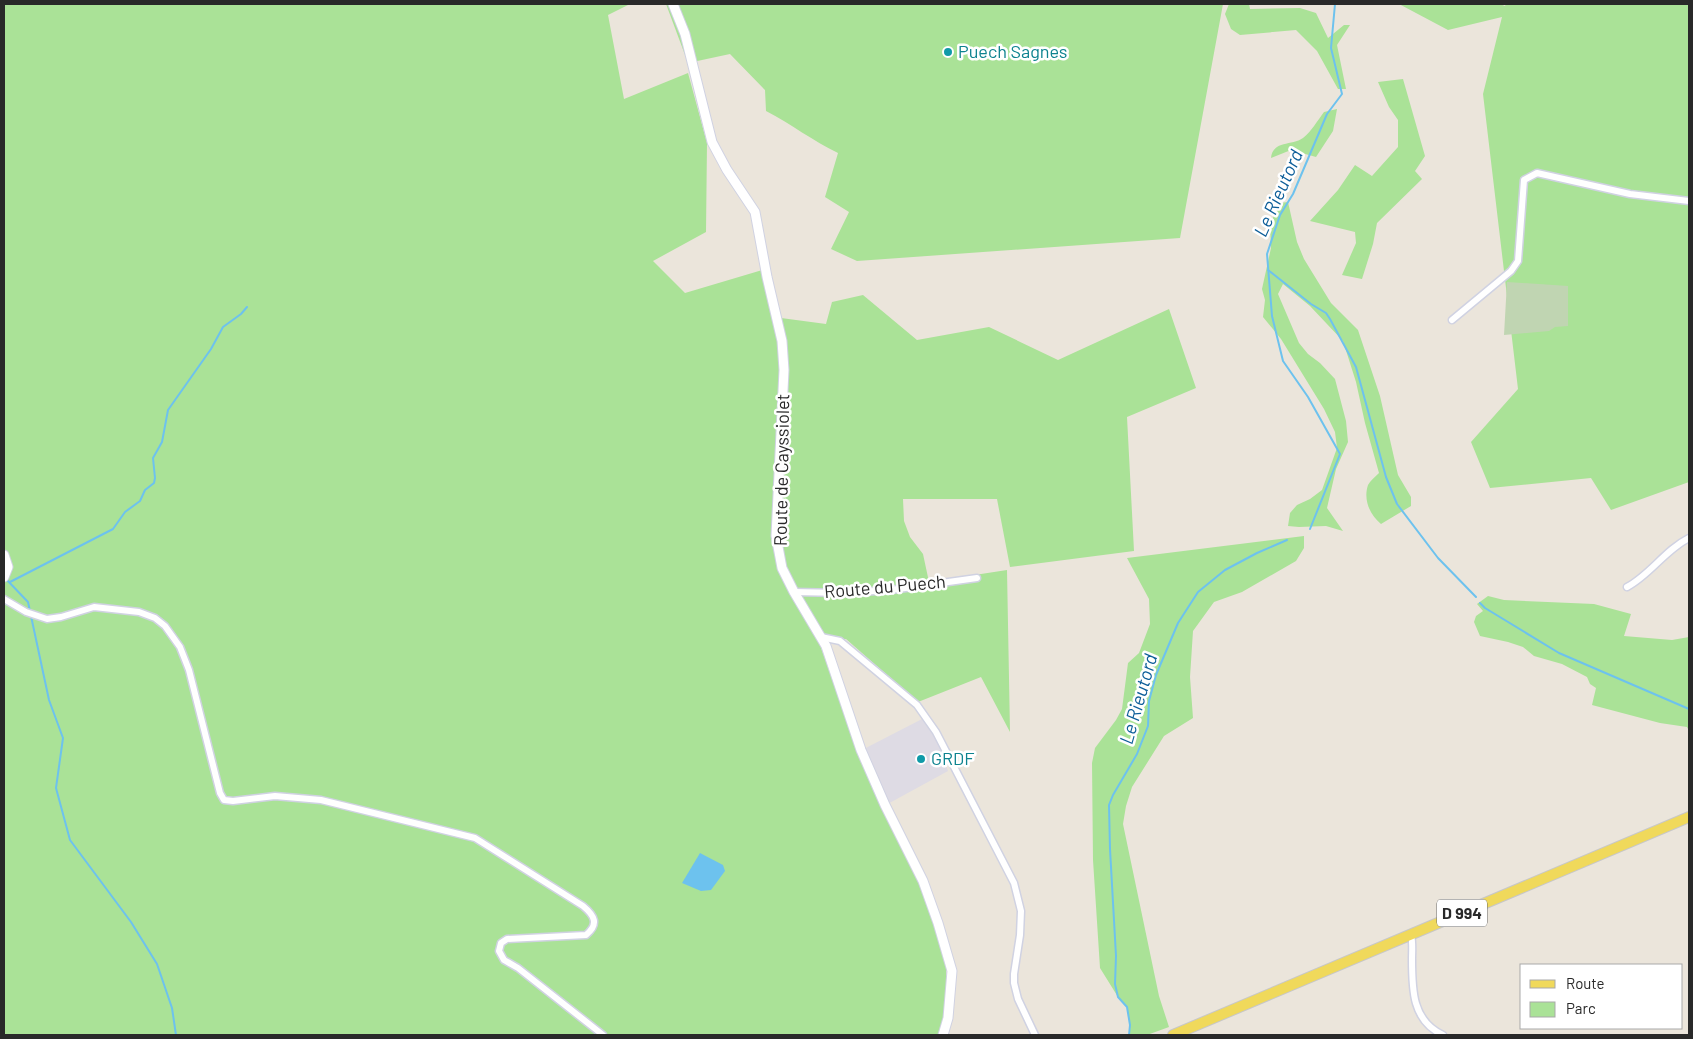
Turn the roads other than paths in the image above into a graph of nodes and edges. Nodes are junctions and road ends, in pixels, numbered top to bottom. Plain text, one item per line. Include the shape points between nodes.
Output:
1 (673, 4) edge
2 (1689, 201) edge
3 (1452, 320) dead end
4 (1689, 538) edge
5 (4, 555) edge
6 (5, 575) edge
7 (977, 578) dead end
8 (1627, 587) dead end
9 (794, 592) junction
10 (4, 599) edge
11 (821, 637) junction
12 (1689, 817) edge
13 (1411, 935) junction
14 (603, 1035) edge
15 (943, 1035) edge
16 (1035, 1035) edge
17 (1173, 1035) edge
18 (1443, 1035) edge

1 - 9 street, Route de Cayssiolet via 685,34 712,142 726,170 755,212 782,341 784,370 776,536 782,568
2 - 3 street via 1630,194 1537,173 1530,176 1524,180 1518,261 1511,271
4 - 8 street
5 - 6 street via 8,567
7 - 9 street, Route du Puech via 891,590
9 - 11 street, Route de Cayssiolet
10 - 14 street via 46,619 94,606 139,612 165,626 180,647 189,670 224,800 275,796 321,800 475,838 583,906 590,912 594,924 586,936 507,939 501,943 499,951 504,960
11 - 15 street, Route de Cayssiolet via 861,750 923,881 938,923 952,971 948,1018
11 - 16 street via 840,641 917,705 936,732 1014,883 1021,911 1014,982 1018,999
12 - 13 main road, D 994
13 - 17 main road, D 994
13 - 18 street via 1414,1002 1424,1020

